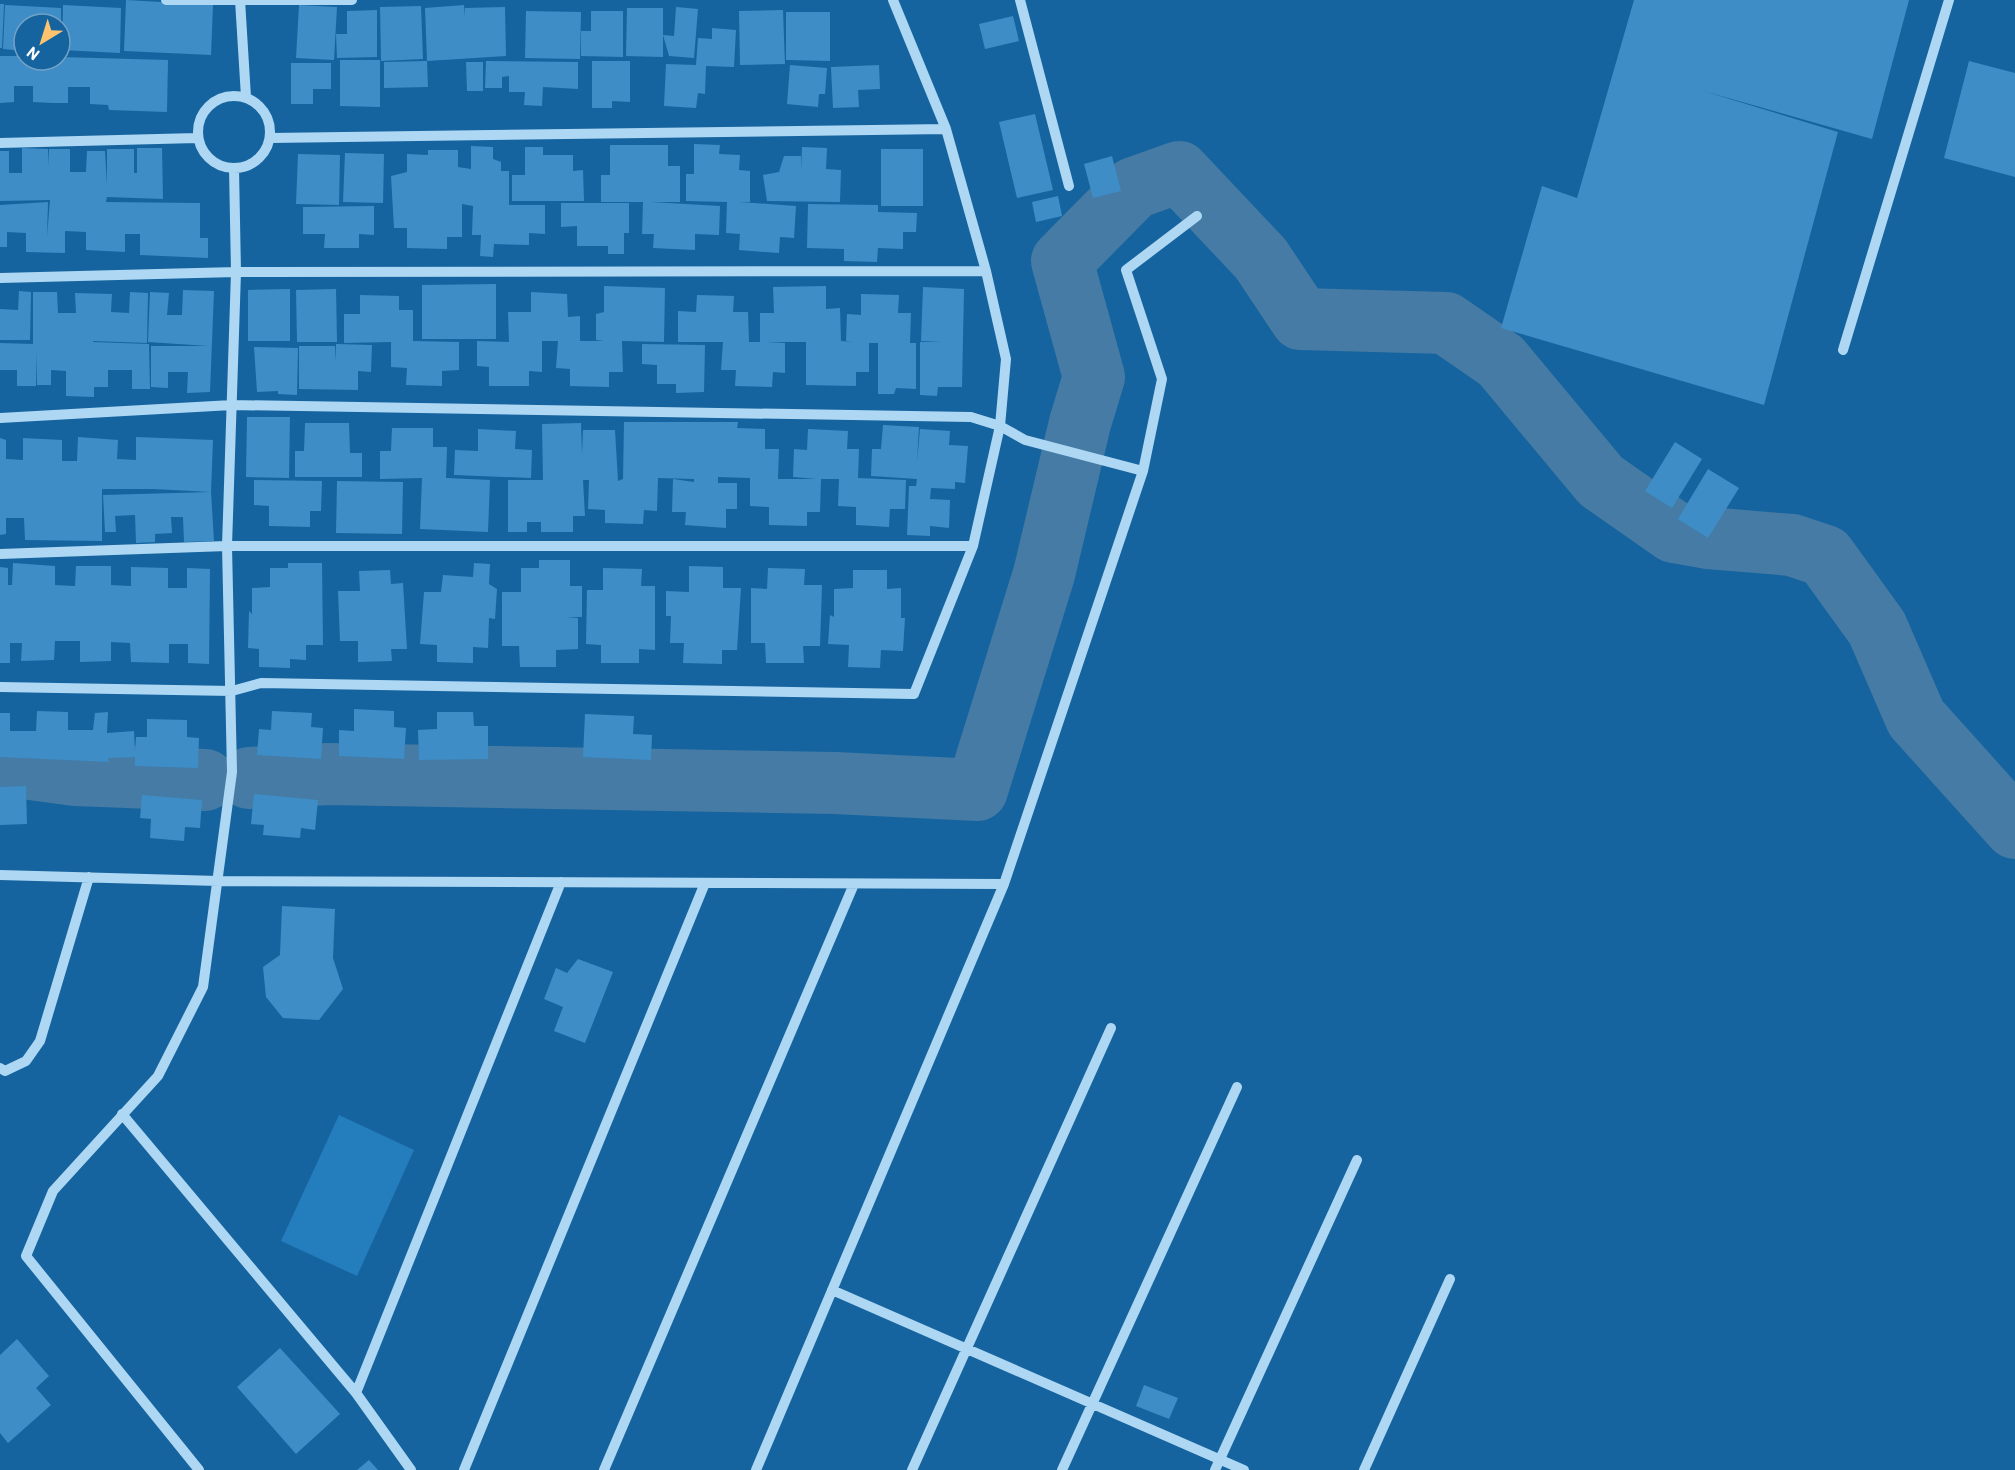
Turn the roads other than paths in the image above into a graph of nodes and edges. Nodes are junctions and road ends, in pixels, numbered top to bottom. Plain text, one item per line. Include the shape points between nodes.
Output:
1 (165, 0) edge
2 (352, 0) edge
3 (893, 0) edge
4 (1020, 0) edge
5 (1948, 0) edge
6 (240, 1) edge
7 (246, 97) junction
8 (946, 129) junction
9 (197, 138) junction
10 (270, 138) junction
11 (0, 143) edge
12 (234, 168) junction
13 (1069, 186) dead end
14 (1197, 216) dead end
15 (986, 271) junction
16 (236, 272) junction
17 (0, 278) edge
18 (1843, 350) dead end
19 (232, 405) junction
20 (0, 418) edge
21 (1000, 426) junction
22 (1143, 471) junction
23 (227, 546) junction
24 (973, 546) junction
25 (0, 555) edge
26 (0, 687) edge
27 (232, 691) junction
28 (0, 874) edge
29 (89, 877) junction
30 (218, 881) junction
31 (561, 882) junction
32 (705, 883) junction
33 (854, 884) junction
34 (1004, 884) junction
35 (1111, 1028) dead end
36 (0, 1068) edge
37 (1237, 1087) dead end
38 (122, 1114) junction
39 (1357, 1160) dead end
40 (1449, 1279) dead end
41 (832, 1290) junction
42 (966, 1348) junction
43 (356, 1393) junction
44 (1093, 1404) junction
45 (1220, 1459) junction
46 (199, 1470) edge
47 (411, 1470) edge
48 (464, 1470) edge
49 (604, 1470) edge
50 (756, 1470) edge
51 (912, 1470) edge
52 (1062, 1470) edge
53 (1215, 1470) edge
54 (1244, 1470) edge
55 (1364, 1470) edge

1 - 6 street
2 - 6 street
3 - 8 street
4 - 13 street
5 - 18 street
6 - 7 street
7 - 9 street via 233,95 210,103 197,126
7 - 10 street via 265,113
8 - 10 street
8 - 15 street
9 - 11 street
9 - 12 street via 210,159
10 - 12 street via 257,159
12 - 16 street
14 - 22 street via 1126,270 1162,379
15 - 16 street
15 - 21 street via 1006,359
16 - 17 street
16 - 19 street
19 - 20 street
19 - 21 street via 971,417
19 - 23 street
21 - 22 street via 1026,440
21 - 24 street
22 - 34 street
23 - 24 street
23 - 25 street
23 - 27 street
24 - 27 street via 914,694 261,683
26 - 27 street
27 - 30 street via 231,772
28 - 29 street
29 - 30 street
29 - 36 street via 40,1041 26,1061 5,1071
30 - 31 street
30 - 38 street via 203,987 158,1076
31 - 32 street
31 - 43 street
32 - 33 street
32 - 48 street
33 - 34 street
33 - 49 street
34 - 41 street
35 - 42 street
37 - 44 street
38 - 43 street
38 - 46 street via 53,1191 26,1256
39 - 45 street
40 - 55 street
41 - 42 street
41 - 50 street
42 - 44 street
42 - 51 street
43 - 47 street
44 - 45 street
44 - 52 street
45 - 53 street
45 - 54 street

